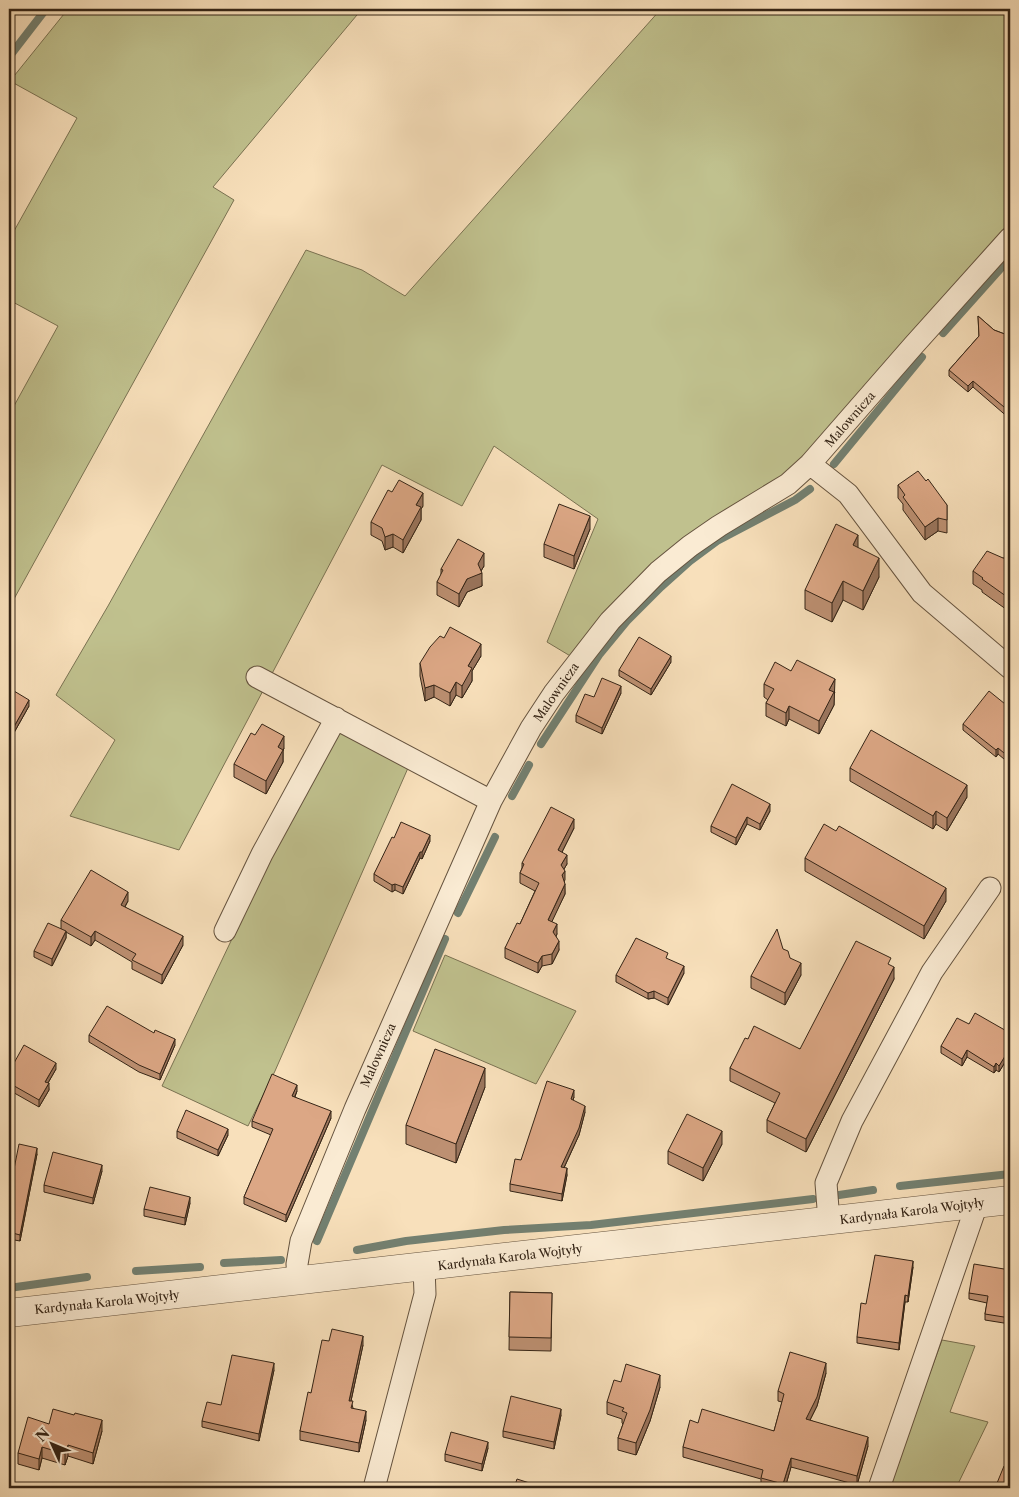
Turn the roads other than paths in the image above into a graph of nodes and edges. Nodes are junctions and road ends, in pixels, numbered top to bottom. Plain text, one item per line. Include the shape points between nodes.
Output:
1 (1010, 238) edge
2 (810, 464) junction
3 (1010, 668) edge
4 (257, 677) dead end
5 (336, 718) junction
6 (491, 801) junction
7 (990, 888) dead end
8 (225, 931) dead end
9 (1010, 1200) edge
10 (977, 1204) junction
11 (829, 1221) junction
12 (424, 1267) junction
13 (298, 1281) junction
14 (9, 1313) edge
15 (374, 1488) edge
16 (879, 1488) edge

1 - 2 street, Malownicza
2 - 3 street via 848,494 922,593
2 - 6 street, Malownicza via 788,484 690,546 658,572 610,621 554,693
4 - 5 street
5 - 6 street
5 - 8 street via 262,854
6 - 13 street, Malownicza via 355,1108 301,1240
7 - 11 street via 932,972 852,1121 826,1183
9 - 10 street, Kardynała Karola Wojtyły
10 - 11 street, Kardynała Karola Wojtyły
10 - 16 street
11 - 12 street, Kardynała Karola Wojtyły
12 - 13 street, Kardynała Karola Wojtyły
12 - 15 street via 425,1294
13 - 14 street, Kardynała Karola Wojtyły

